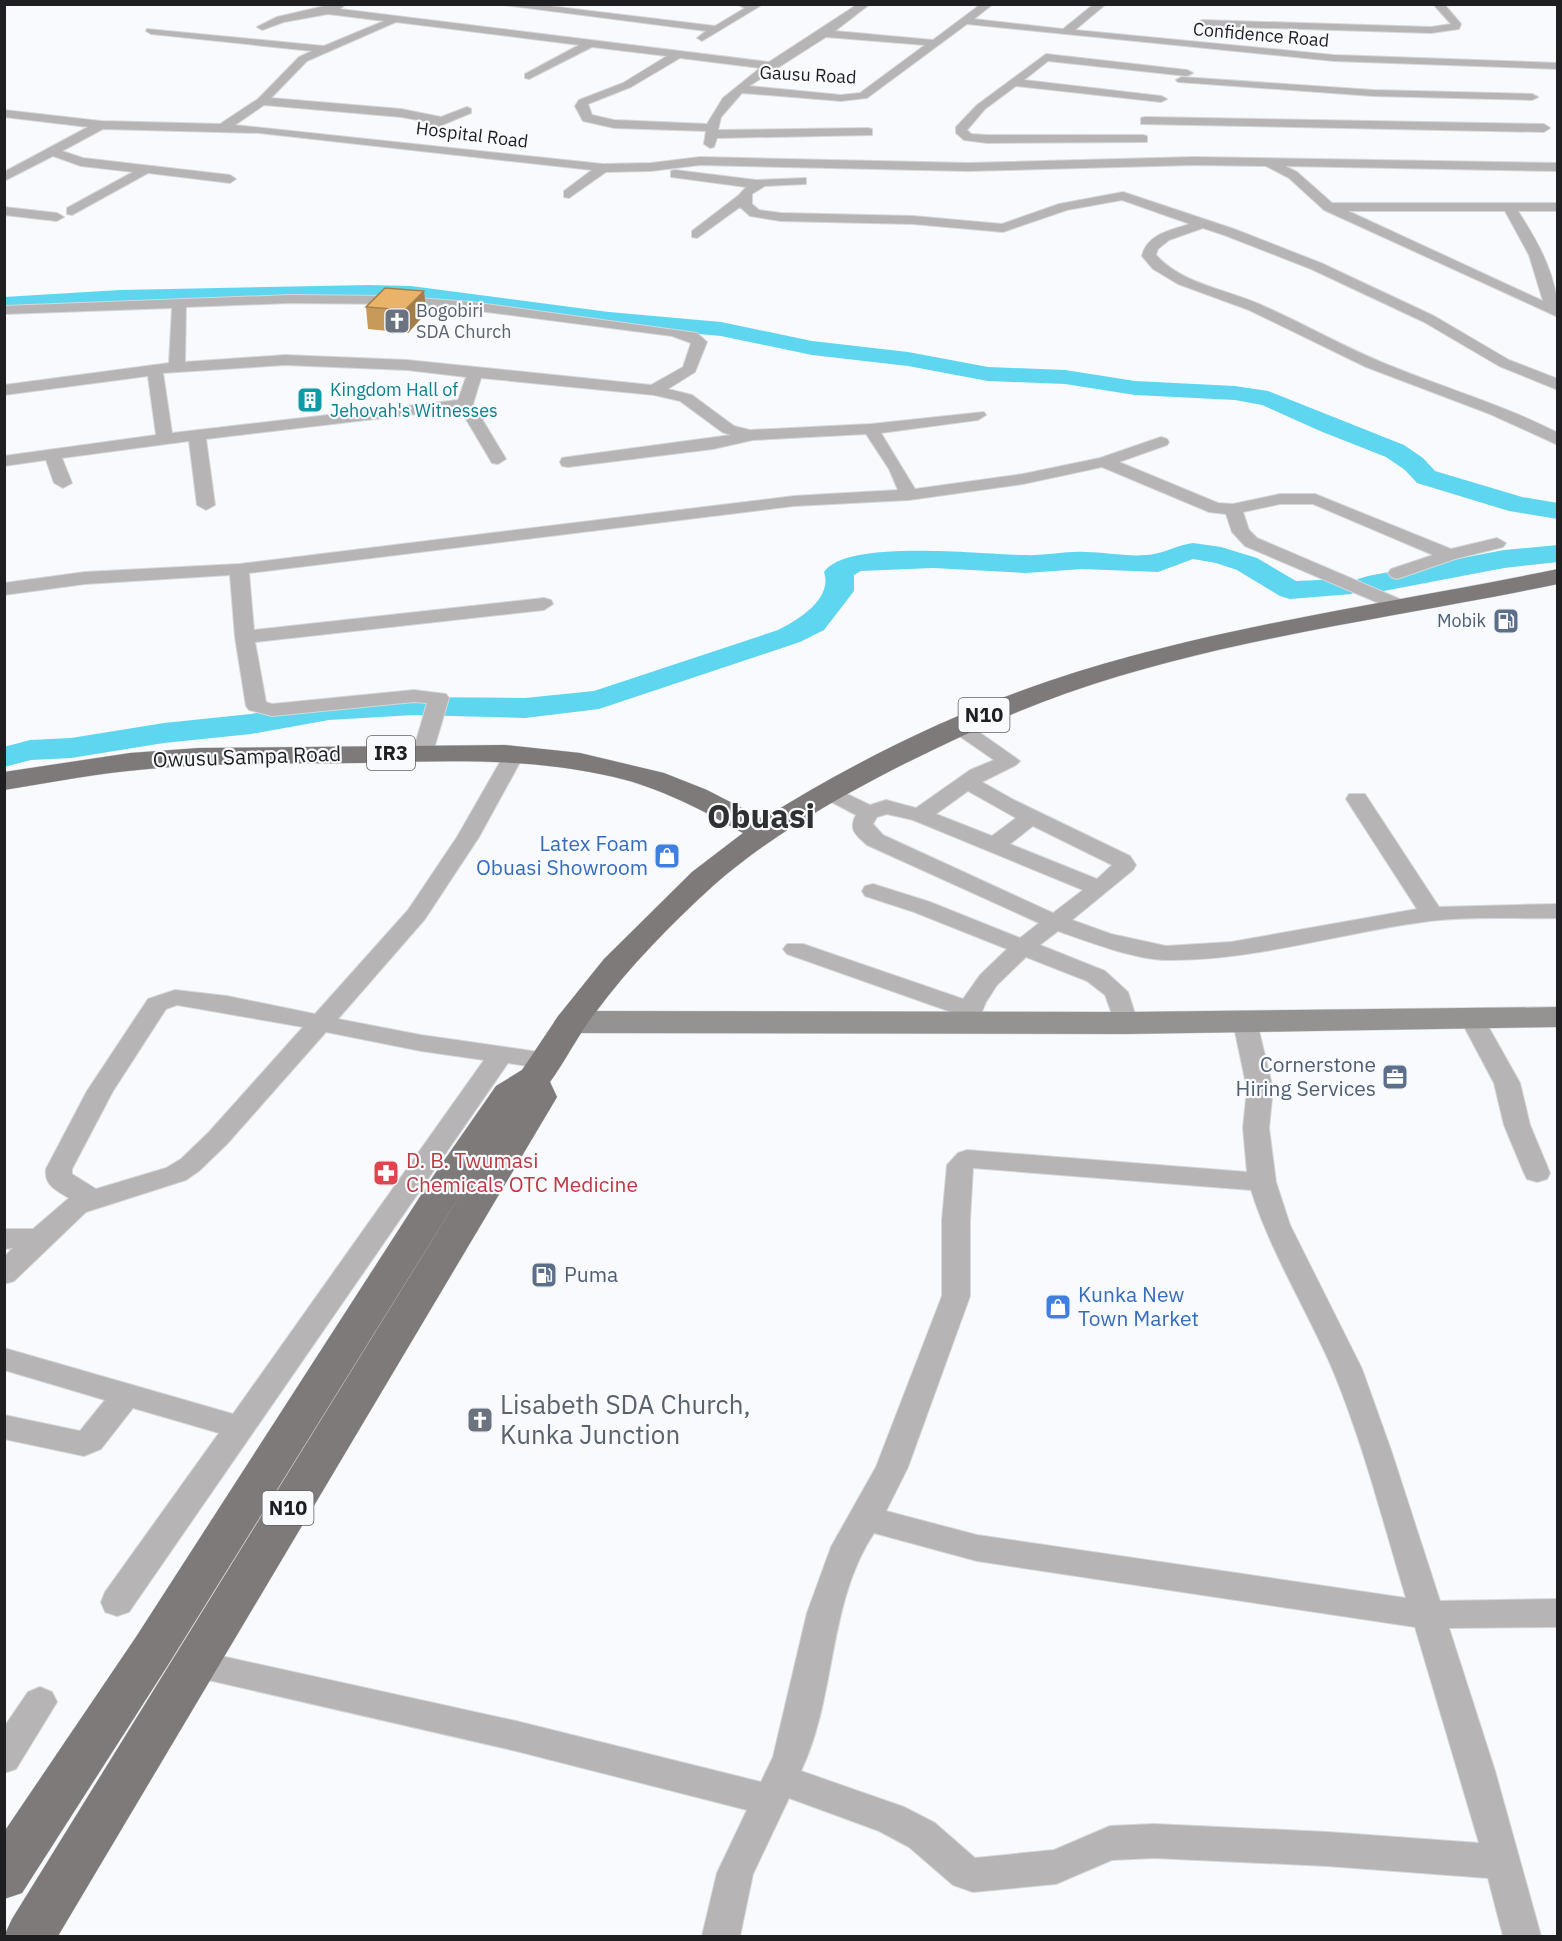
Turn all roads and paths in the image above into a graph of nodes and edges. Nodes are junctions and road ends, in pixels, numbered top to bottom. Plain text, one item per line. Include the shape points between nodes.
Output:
1 (502, 4) edge
2 (741, 4) edge
3 (865, 4) edge
4 (988, 4) edge
5 (1101, 4) edge
6 (1438, 4) edge
7 (756, 5) edge
8 (336, 7) edge
9 (395, 20) junction
10 (964, 21) junction
11 (262, 27) dead end
12 (1372, 27) junction
13 (716, 29) junction
14 (151, 31) dead end
15 (822, 33) junction
16 (1071, 33) junction
17 (935, 43) junction
18 (588, 44) junction
19 (1198, 47) junction
20 (322, 49) junction
21 (677, 54) junction
22 (1046, 57) junction
23 (1386, 62) junction
24 (772, 66) junction
25 (1512, 66) junction
26 (1557, 66) edge
27 (529, 76) dead end
28 (1185, 77) junction
29 (1015, 82) junction
30 (740, 89) junction
31 (1161, 99) junction
32 (262, 102) junction
33 (467, 111) dead end
34 (4, 113) edge
35 (1540, 118) junction
36 (443, 121) junction
37 (1145, 121) junction
38 (101, 125) junction
39 (224, 127) junction
40 (712, 131) junction
41 (868, 132) dead end
42 (1143, 139) junction
43 (382, 143) junction
44 (54, 152) junction
45 (1155, 161) junction
46 (700, 162) junction
47 (1263, 162) junction
48 (904, 166) junction
49 (651, 167) junction
50 (1557, 167) edge
51 (603, 168) junction
52 (145, 170) junction
53 (4, 177) edge
54 (230, 179) dead end
55 (842, 179) dead end
56 (818, 181) dead end
57 (756, 184) junction
58 (569, 194) dead end
59 (744, 197) junction
60 (1508, 206) junction
61 (1329, 207) junction
62 (1557, 207) edge
63 (4, 211) edge
64 (72, 211) dead end
65 (57, 217) dead end
66 (1203, 224) junction
67 (697, 234) dead end
68 (179, 304) junction
69 (4, 310) edge
70 (1555, 311) edge
71 (177, 366) junction
72 (155, 371) junction
73 (475, 373) junction
74 (1557, 385) edge
75 (4, 390) edge
76 (654, 390) junction
77 (465, 404) junction
78 (978, 415) dead end
79 (871, 429) junction
80 (750, 435) junction
81 (197, 436) junction
82 (165, 439) junction
83 (1557, 440) edge
84 (1161, 442) dead end
85 (52, 454) junction
86 (498, 459) dead end
87 (4, 461) edge
88 (568, 462) dead end
89 (1104, 462) junction
90 (63, 483) dead end
91 (909, 495) junction
92 (206, 505) dead end
93 (1233, 509) junction
94 (1497, 543) dead end
95 (1449, 555) junction
96 (239, 569) junction
97 (1397, 573) dead end
98 (1557, 576) edge
99 (4, 589) edge
100 (544, 604) dead end
101 (1402, 608) junction
102 (245, 637) junction
103 (958, 727) junction
104 (423, 752) junction
105 (514, 755) junction
106 (4, 781) edge
107 (968, 782) junction
108 (821, 796) junction
109 (704, 799) junction
110 (1357, 800) dead end
111 (868, 813) junction
112 (920, 815) junction
113 (1032, 817) junction
114 (764, 832) junction
115 (994, 845) junction
116 (703, 879) junction
117 (1099, 888) junction
118 (873, 891) dead end
119 (1557, 911) edge
120 (1432, 914) junction
121 (1057, 922) junction
122 (1025, 948) junction
123 (795, 949) dead end
124 (967, 1016) junction
125 (1557, 1017) edge
126 (1472, 1019) junction
127 (571, 1022) junction
128 (1245, 1022) junction
129 (1126, 1023) junction
130 (321, 1024) junction
131 (527, 1066) junction
132 (1537, 1173) dead end
133 (1262, 1182) junction
134 (91, 1199) junction
135 (40, 1238) junction
136 (4, 1239) edge
137 (4, 1274) edge
138 (4, 1359) edge
139 (126, 1395) junction
140 (4, 1427) edge
141 (239, 1427) junction
142 (866, 1518) junction
143 (117, 1602) dead end
144 (1557, 1613) edge
145 (1429, 1615) junction
146 (194, 1664) junction
147 (40, 1702) dead end
148 (4, 1758) edge
149 (774, 1790) junction
150 (1502, 1862) junction
151 (4, 1876) edge
152 (30, 1936) edge
153 (721, 1936) edge
154 (1522, 1936) edge

1 - 13 street
2 - 7 street
3 - 15 street
4 - 10 street, Gausu Road
5 - 16 street
6 - 12 street via 1455,27
7 - 13 street
8 - 9 street
8 - 11 street
9 - 18 street
9 - 20 street
10 - 16 street, Confidence Road
10 - 17 street, Gausu Road
12 - 19 street via 1204,18
12 - 23 street
13 - 21 street
14 - 20 street
15 - 17 street
15 - 24 street
16 - 19 street, Confidence Road
16 - 22 street
17 - 30 street, Gausu Road via 863,96 841,98
18 - 21 street
18 - 27 street
19 - 23 street, Confidence Road
19 - 28 street
20 - 32 street via 303,59
21 - 24 street
21 - 40 street via 627,85 581,106 588,118 614,124
22 - 28 street
22 - 29 street
23 - 25 street, Confidence Road
24 - 30 street
25 - 26 street, Confidence Road
25 - 35 street
28 - 31 street
28 - 35 street via 1363,92
29 - 31 street
29 - 42 street via 970,117 960,130 962,134 997,140
30 - 40 street via 724,103
31 - 37 street
32 - 36 street via 401,113
32 - 39 street
33 - 36 street
34 - 38 street, Hospital Road
35 - 37 street via 1403,132
36 - 43 street
37 - 42 street
38 - 39 street, Hospital Road
38 - 44 street
39 - 43 street, Hospital Road
40 - 41 street
40 - 46 street
42 - 45 street
43 - 51 street, Hospital Road
44 - 52 street via 81,162
44 - 53 street
45 - 47 street
45 - 48 street
46 - 48 street, Hospital Road
46 - 49 street, Hospital Road
47 - 50 street via 1422,160
47 - 61 street via 1293,175
48 - 55 street via 899,171
49 - 51 street, Hospital Road
49 - 57 street via 687,176
51 - 58 street
52 - 54 street
52 - 64 street
56 - 57 street
57 - 59 street via 748,188
59 - 66 street via 747,208 774,216 913,220 1003,228 1064,207 1124,196
59 - 67 street
60 - 61 street
60 - 62 street
60 - 70 street via 1532,243
61 - 70 street
63 - 65 street
66 - 74 street via 1316,266 1429,318 1525,374
66 - 83 street via 1156,242 1149,256 1155,265 1346,352 1517,419
68 - 69 street
68 - 71 street
68 - 76 street via 391,300 471,306 672,332 698,339 690,369
71 - 72 street
71 - 73 street via 285,360 407,364
72 - 75 street
72 - 82 street
73 - 76 street
73 - 77 street
76 - 80 street via 686,398 728,429
77 - 81 street
77 - 86 street
78 - 79 street
79 - 80 street
79 - 91 street
80 - 88 street via 713,444
81 - 82 street
81 - 92 street
82 - 85 street
84 - 89 street
85 - 87 street
85 - 90 street
89 - 91 street via 1023,479
89 - 93 street via 1194,501
91 - 96 street via 741,506
93 - 95 street via 1280,499 1315,499
93 - 101 street via 1241,532 1251,542
94 - 95 street
95 - 97 street
96 - 99 street via 85,578
96 - 102 street
98 - 101 main road, N10
100 - 102 street
101 - 103 main road, N10 via 1146,663 1046,693
102 - 104 street via 256,706 266,710 414,696 439,698
103 - 107 street via 1009,761
103 - 108 main road, N10
104 - 105 main road, Owusu Sampa Road / IR3
104 - 106 main road, Owusu Sampa Road / IR3 via 149,760
105 - 109 main road, Owusu Sampa Road / IR3 via 605,767 653,779
105 - 130 street via 468,837 417,914
107 - 112 street
107 - 113 street
108 - 109 main road via 762,804
108 - 111 street
108 - 114 main road, N10
109 - 114 main road, Owusu Sampa Road / IR3
109 - 116 main road via 722,831
110 - 120 street
111 - 112 street via 886,807
111 - 121 street via 863,829 875,840
112 - 115 street
113 - 115 street
113 - 117 street via 1125,863
114 - 116 main road, N10
115 - 117 street
116 - 127 main road, N10 via 643,939
117 - 121 street
118 - 122 street
119 - 120 street
120 - 121 street via 1232,949 1179,954 1105,940
121 - 122 street
122 - 124 street via 992,974
122 - 129 street via 1109,984 1116,992
123 - 124 street
124 - 127 street
124 - 129 street
125 - 126 street
126 - 128 street
126 - 132 street via 1507,1083 1517,1125
127 - 131 main road, N10
128 - 129 street
128 - 133 street via 1260,1089 1256,1128
130 - 131 street
130 - 134 street via 190,1165 161,1180
130 - 134 street via 175,997 157,1004 100,1091 58,1169 63,1184
131 - 141 street
131 - 146 main road, N10 via 539,1097
131 - 151 main road, N10 via 447,1184 159,1642
133 - 142 street via 967,1159 960,1165 956,1296 892,1467
133 - 145 street via 1276,1225 1347,1369
134 - 135 street via 76,1205
135 - 136 street
135 - 137 street
138 - 139 street
139 - 140 street via 84,1444
139 - 141 street
141 - 143 street
142 - 145 street via 977,1548
142 - 149 street via 847,1547 824,1613 799,1727 790,1758
144 - 145 street
145 - 150 street
146 - 149 street
146 - 152 main road, N10
147 - 148 street
149 - 150 street via 891,1819 922,1834 973,1875 1056,1867 1110,1843 1154,1841
149 - 153 street via 735,1873
150 - 154 street

